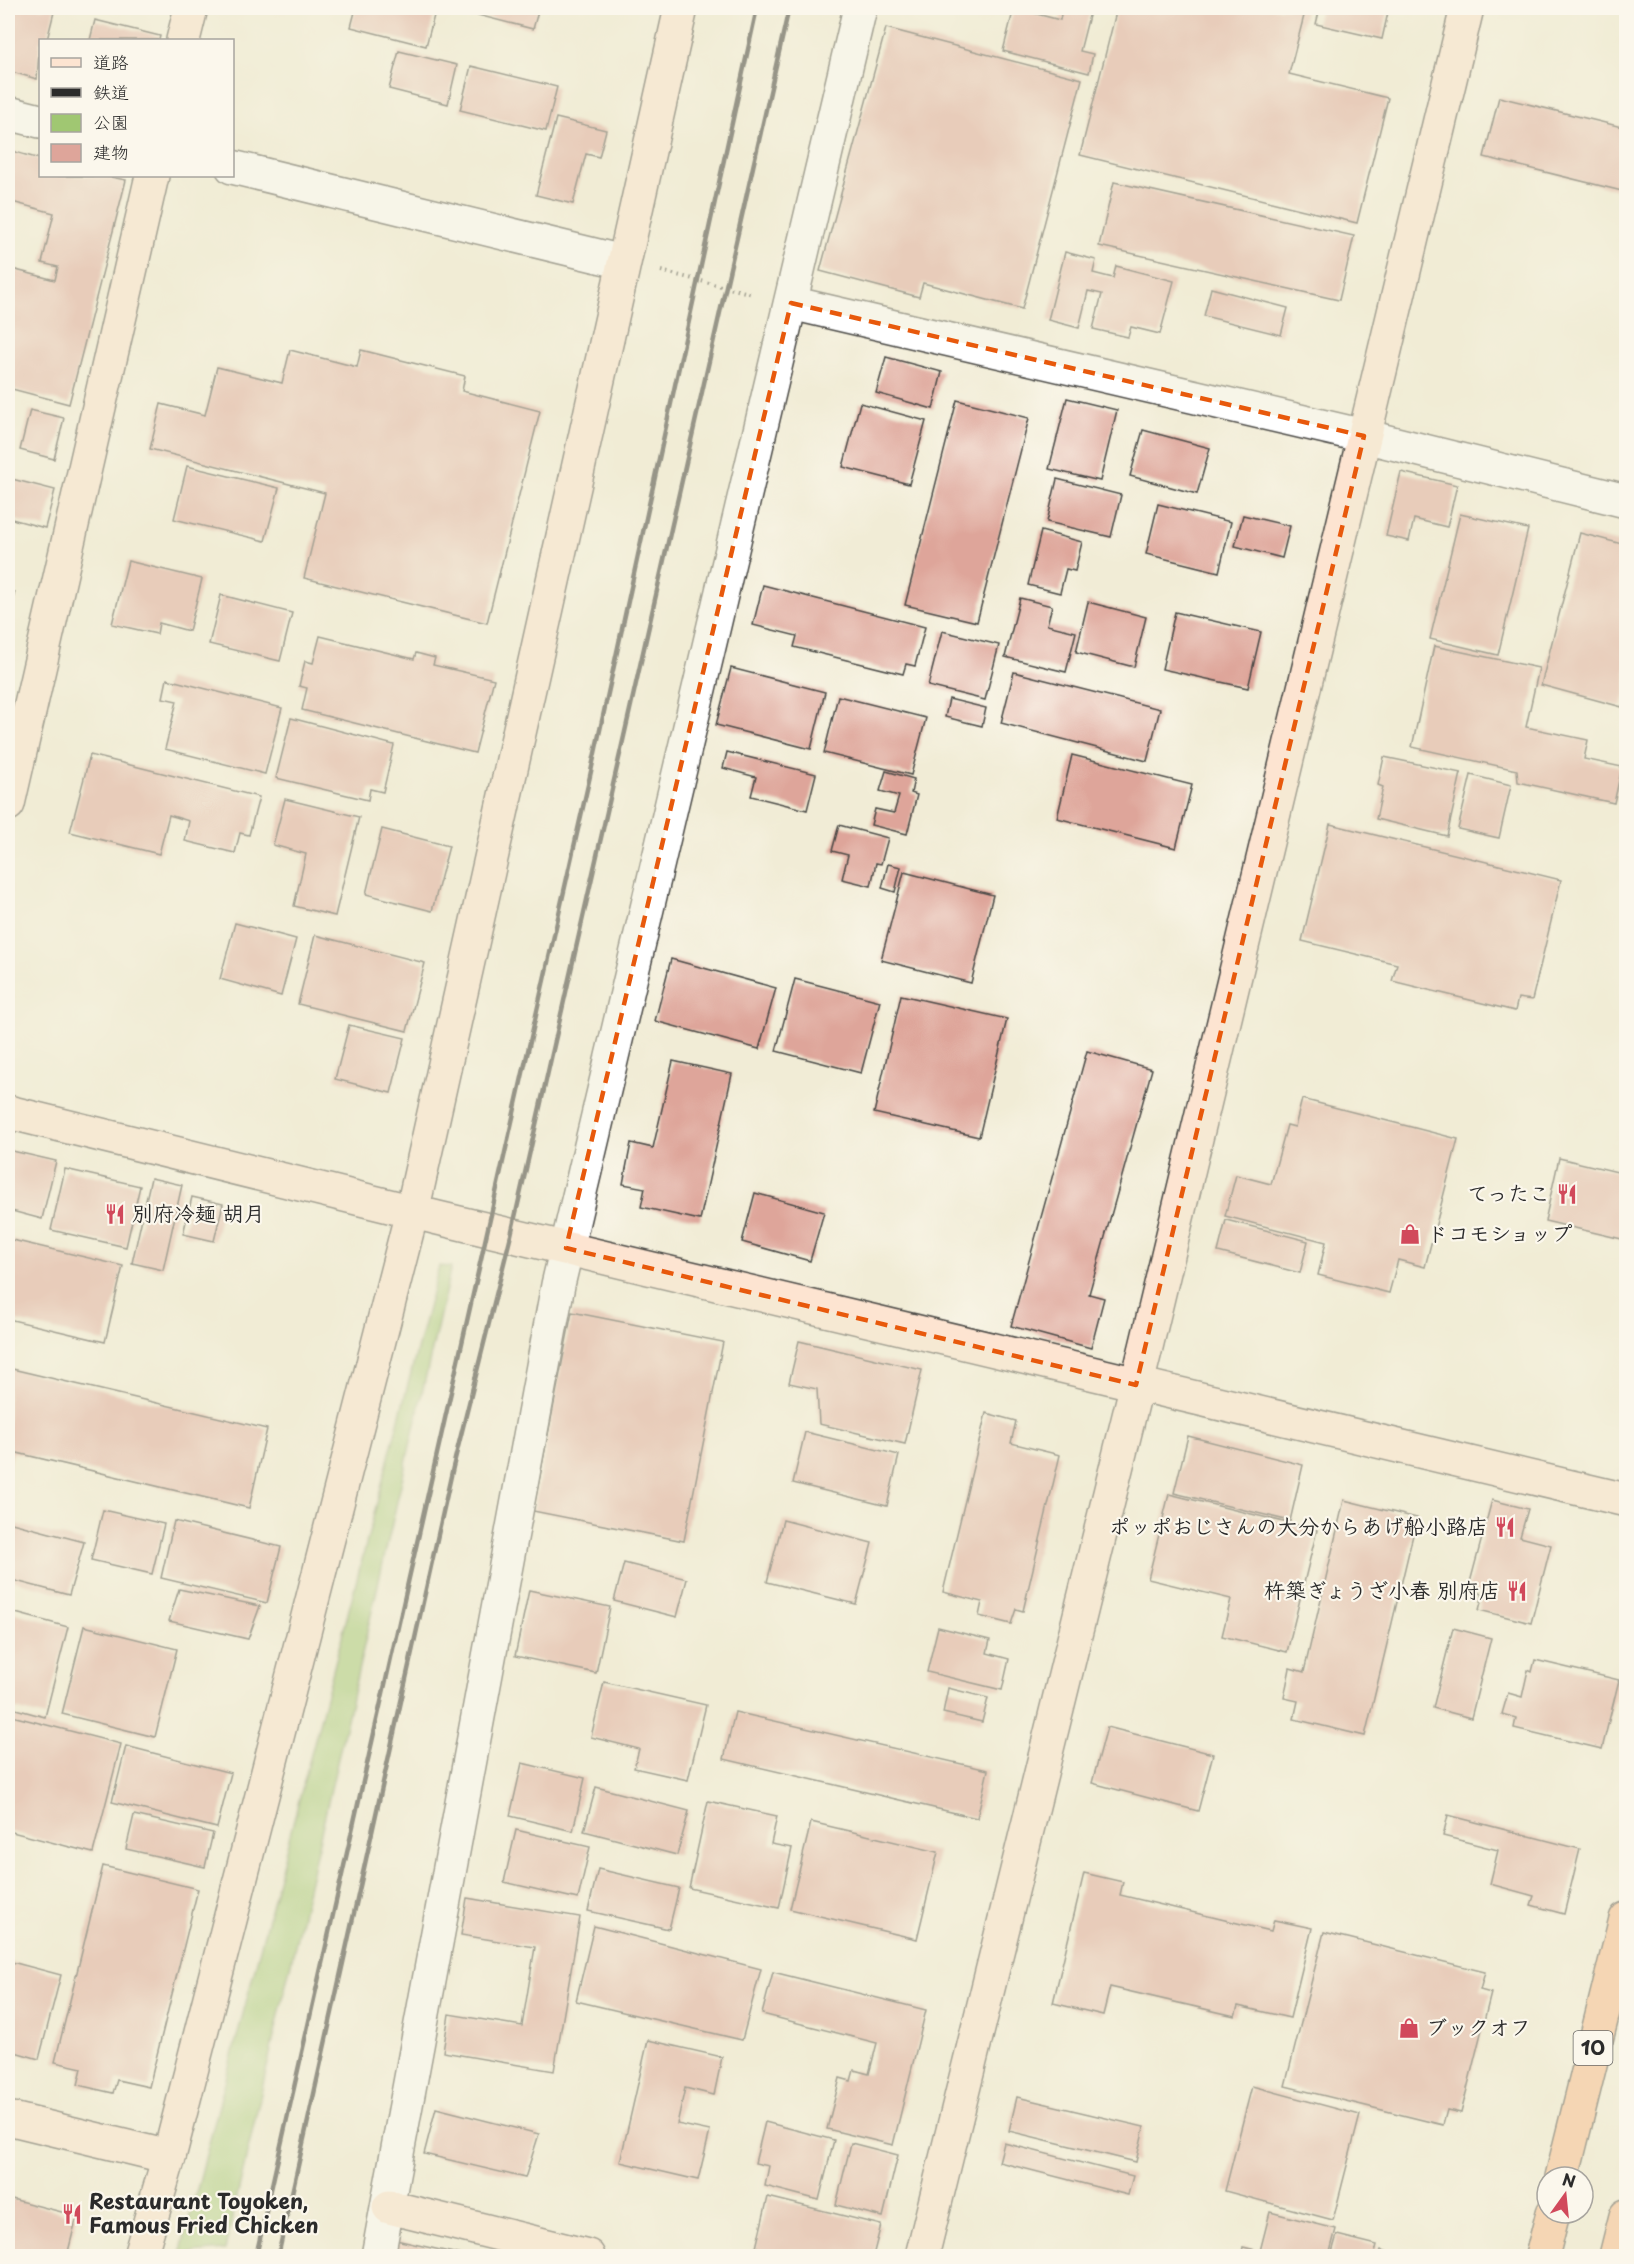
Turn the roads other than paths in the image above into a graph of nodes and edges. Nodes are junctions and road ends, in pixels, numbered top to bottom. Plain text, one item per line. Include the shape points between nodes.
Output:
1 (190, 8) edge
2 (681, 8) edge
3 (861, 8) edge
4 (1467, 8) edge
5 (183, 39) edge
6 (8, 113) edge
7 (39, 121) edge
8 (234, 167) edge
9 (152, 177) edge
10 (623, 262) junction
11 (791, 303) junction
12 (1364, 436) junction
13 (1626, 501) edge
14 (8, 804) edge
15 (8, 1112) edge
16 (412, 1212) junction
17 (566, 1248) junction
18 (1136, 1385) junction
19 (1626, 1500) edge
20 (1626, 1919) edge
21 (8, 2118) edge
22 (169, 2157) junction
23 (1565, 2165) edge
24 (389, 2207) junction
25 (1626, 2216) edge
26 (1550, 2225) edge
27 (140, 2256) edge
28 (378, 2256) edge
29 (588, 2256) edge
30 (922, 2256) edge
31 (1542, 2256) edge
32 (1616, 2256) edge

1 - 5 street
2 - 10 street
3 - 11 street
4 - 12 street
6 - 7 street
8 - 10 street
9 - 14 street
10 - 16 street
11 - 12 street
11 - 17 street
12 - 13 street
12 - 18 street
15 - 16 street
16 - 17 street
16 - 22 street
17 - 18 street
17 - 24 street
18 - 19 street
18 - 30 street
20 - 23 highway, 10
21 - 22 street
22 - 27 street
24 - 28 street
24 - 29 street
25 - 32 highway
26 - 31 highway

